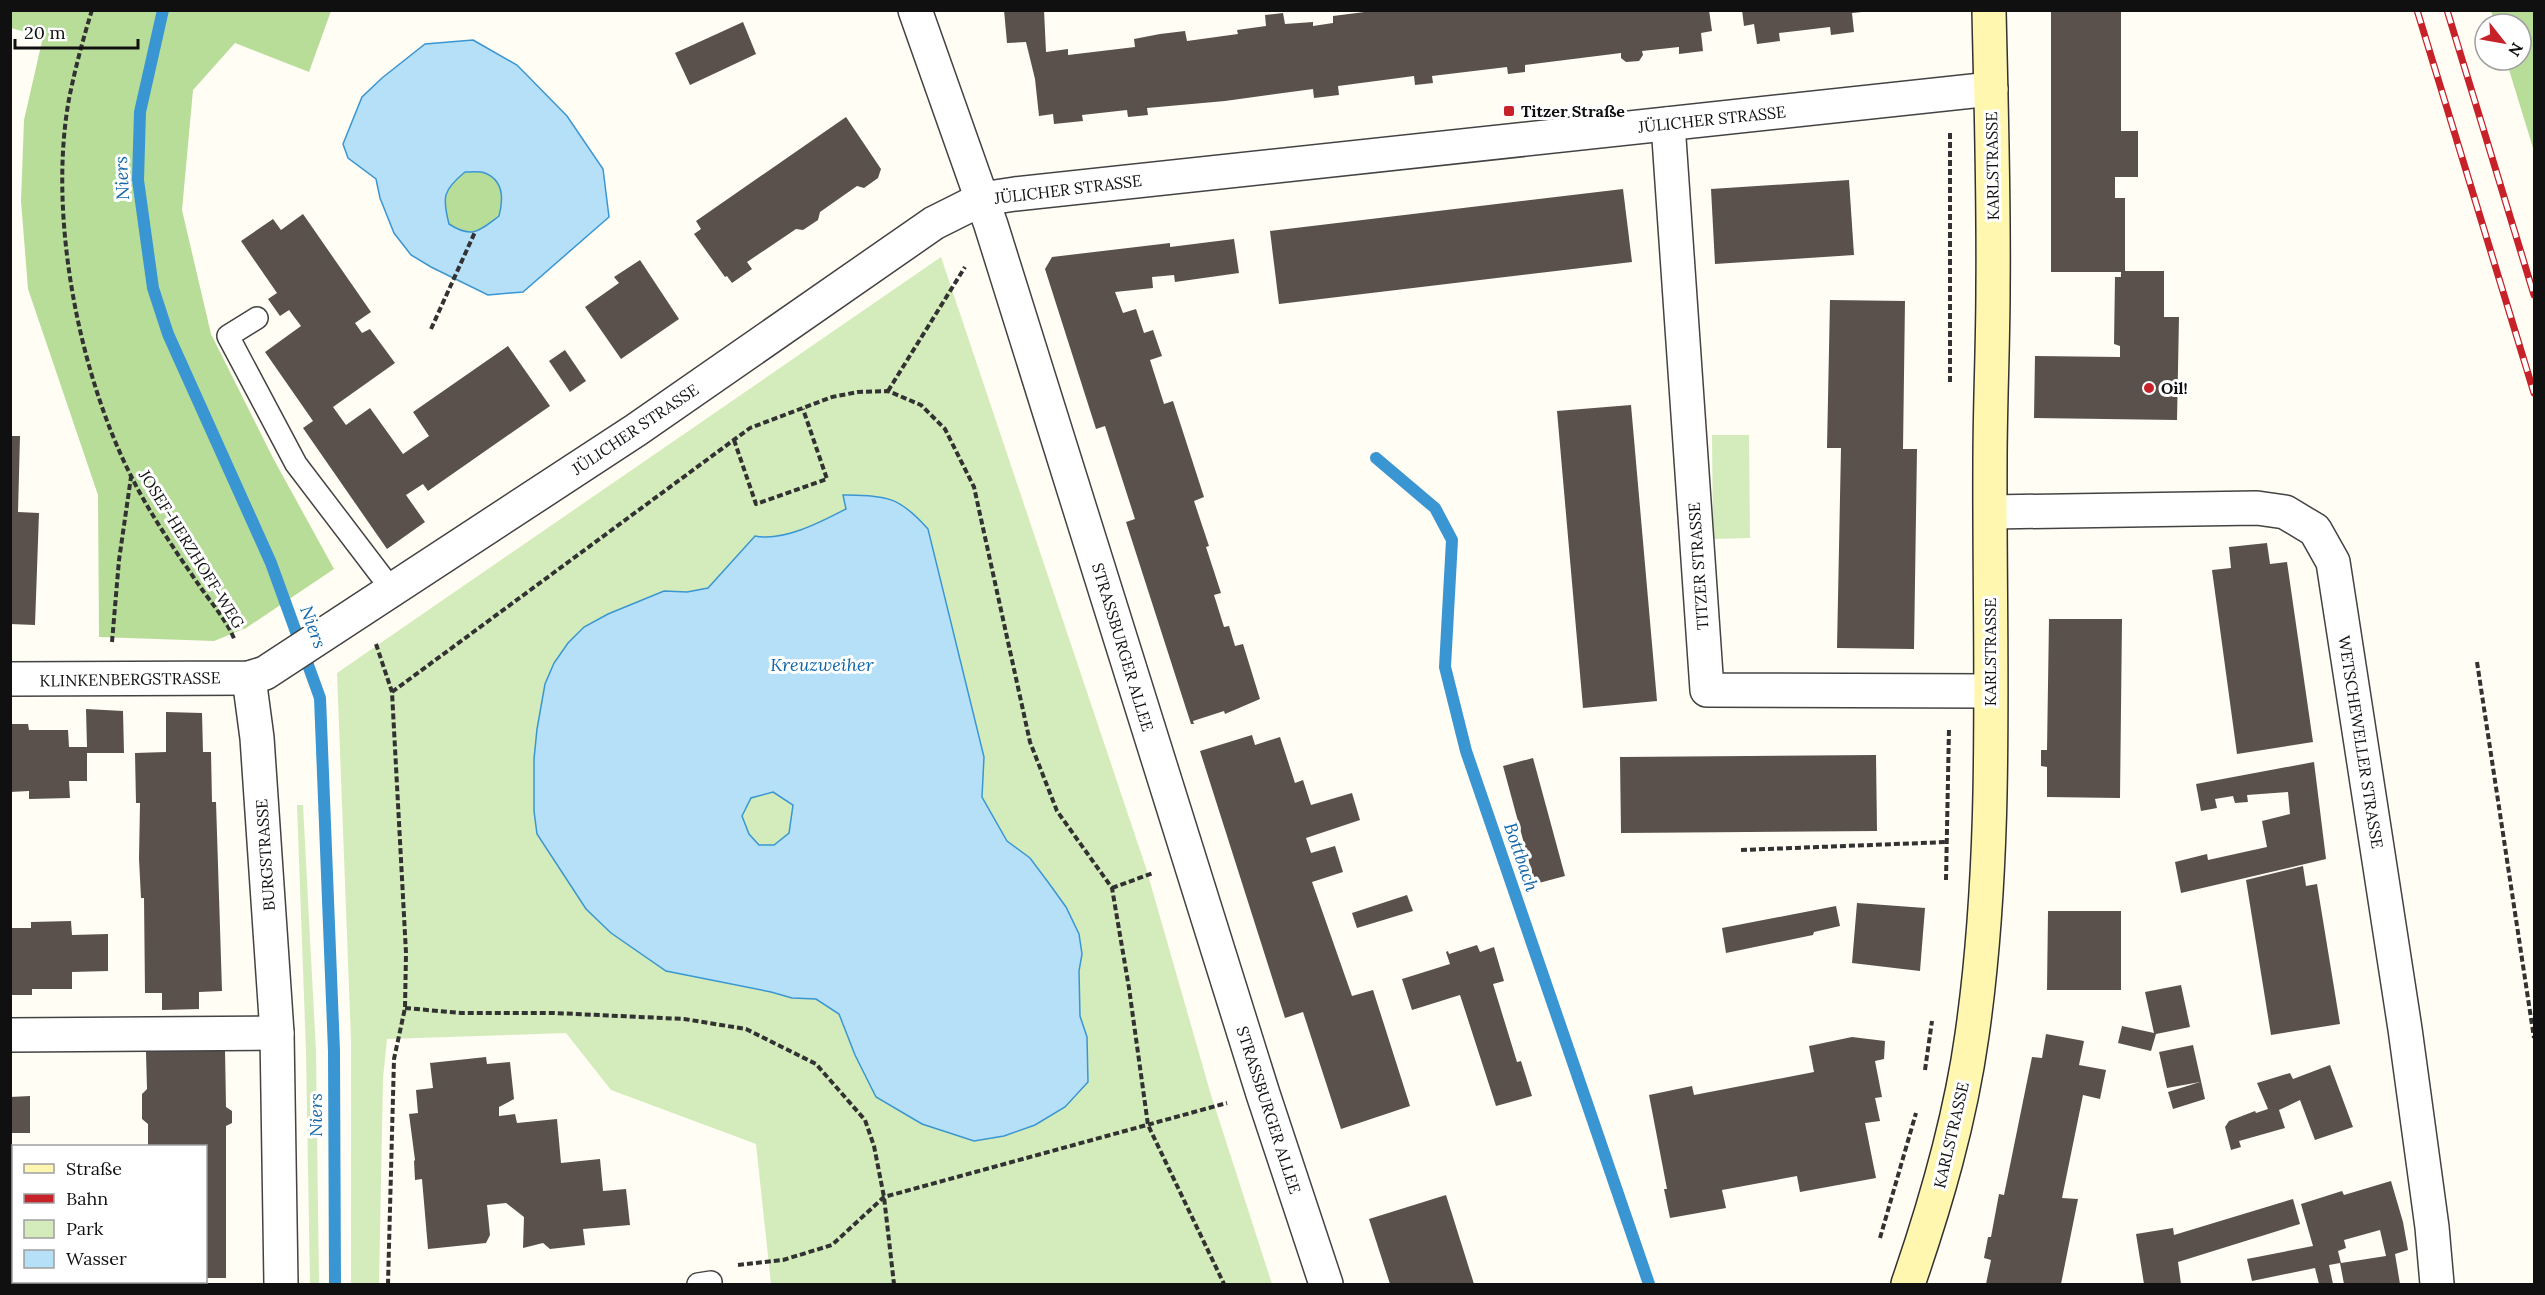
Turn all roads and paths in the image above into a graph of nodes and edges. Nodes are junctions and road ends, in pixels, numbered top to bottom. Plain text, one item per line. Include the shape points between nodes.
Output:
1 (92, 10) edge
2 (915, 10) edge
3 (1989, 10) edge
4 (1991, 89) junction
5 (1668, 124) junction
6 (987, 212) junction
7 (475, 232) dead end
8 (257, 318) dead end
9 (431, 329) dead end
10 (888, 391) junction
11 (803, 409) junction
12 (734, 440) junction
13 (131, 476) junction
14 (1991, 512) junction
15 (392, 590) junction
16 (357, 612) junction
17 (2476, 662) dead end
18 (257, 675) junction
19 (109, 679) junction
20 (10, 680) edge
21 (1990, 691) junction
22 (392, 692) junction
23 (1988, 841) junction
24 (1741, 850) dead end
25 (1189, 860) junction
26 (1112, 888) junction
27 (405, 1008) junction
28 (277, 1033) junction
29 (10, 1035) edge
30 (2535, 1038) edge
31 (1263, 1094) junction
32 (1148, 1125) junction
33 (884, 1197) junction
34 (705, 1283) edge
35 (281, 1284) edge
36 (388, 1284) edge
37 (894, 1284) edge
38 (1224, 1284) edge
39 (1326, 1284) edge
40 (1908, 1284) edge
41 (2437, 1284) edge

1 - 13 path, JOSEF-HERZHOFF-WEG via 69,100 64,153 66,245 90,370
2 - 6 street, STRASSBURGER ALLEE
3 - 4 street, KARLSTRASSE
4 - 5 street, JÜLICHER STRASSE
4 - 14 street, KARLSTRASSE
5 - 6 street, JÜLICHER STRASSE via 1039,191
5 - 21 street, TITZER STRASSE via 1707,690
6 - 10 path
6 - 15 street, JÜLICHER STRASSE via 934,223 636,430
6 - 25 street, STRASSBURGER ALLEE
7 - 9 path
8 - 15 lane via 228,336 296,465
10 - 11 path via 841,395
10 - 26 path via 921,405 945,429 974,487 1030,742 1057,811
11 - 12 path via 750,428
11 - 12 path via 827,479 756,504
12 - 22 path
13 - 18 path, JOSEF-HERZHOFF-WEG
13 - 19 path
14 - 21 street, KARLSTRASSE
14 - 41 street, WETSCHEWELLER STRASSE via 2257,508 2285,512 2315,530 2333,562 2405,1029
15 - 16 street, JÜLICHER STRASSE
16 - 18 street, JÜLICHER STRASSE
16 - 22 path via 373,637
17 - 30 path
18 - 19 street, KLINKENBERGSTRASSE
18 - 28 street, BURGSTRASSE via 257,738
19 - 20 street, KLINKENBERGSTRASSE
21 - 23 street, KARLSTRASSE
22 - 27 path via 406,953
23 - 24 path
23 - 40 street, KARLSTRASSE via 1981,956 1964,1081 1941,1186
25 - 26 path
25 - 31 street, STRASSBURGER ALLEE
26 - 32 path
27 - 33 path via 684,1018 746,1029 816,1064 865,1120
27 - 36 path via 394,1059
28 - 29 street
28 - 35 street, BURGSTRASSE
31 - 32 path
31 - 39 street, STRASSBURGER ALLEE
32 - 33 path
32 - 38 path
33 - 34 path via 832,1245 783,1260 721,1266
33 - 37 path

